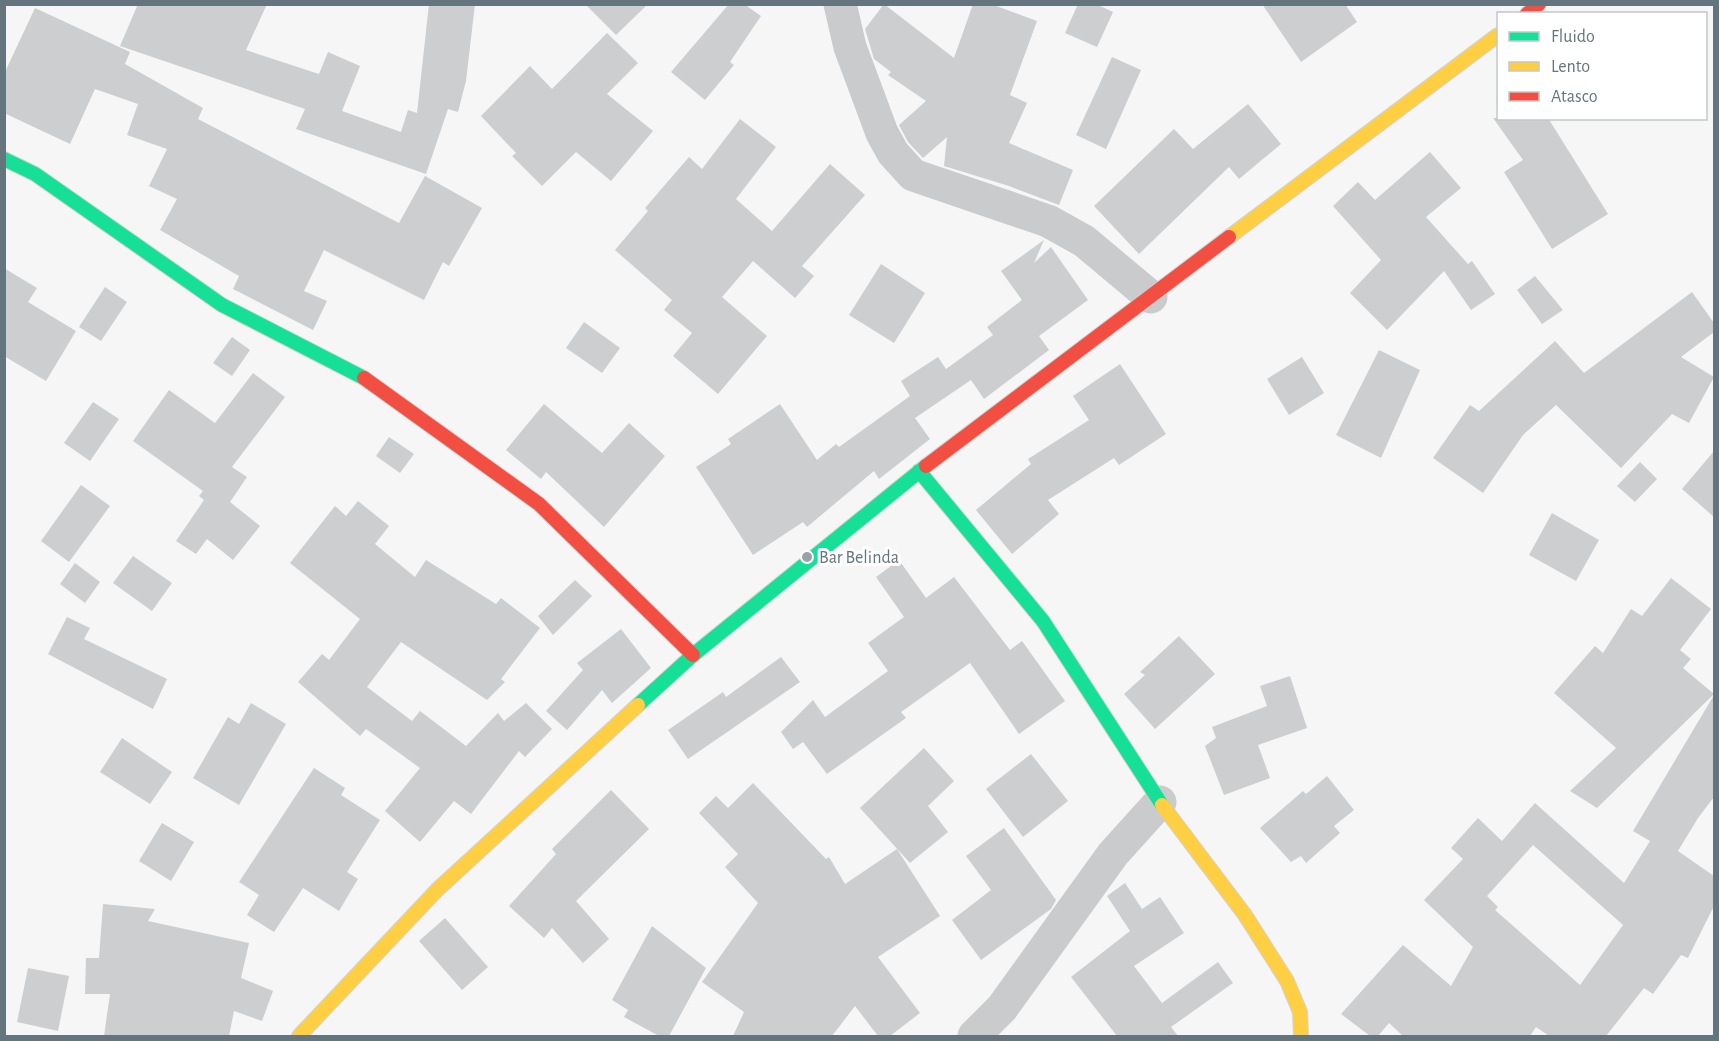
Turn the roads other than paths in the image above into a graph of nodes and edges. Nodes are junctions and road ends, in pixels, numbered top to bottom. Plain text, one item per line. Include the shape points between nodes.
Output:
1 (840, 4) edge
2 (1497, 36) edge
3 (4, 159) edge
4 (1151, 297) junction
5 (919, 471) junction
6 (693, 656) junction
7 (1160, 802) junction
8 (300, 1036) edge
9 (974, 1036) edge
10 (1301, 1036) edge

1 - 4 street via 850,47 882,133 893,153 913,175 1048,221 1084,241
2 - 4 main road
3 - 6 main road via 35,174 222,305 355,372 539,504
4 - 5 main road
5 - 6 main road
5 - 7 main road via 1043,621
6 - 8 main road via 437,890
7 - 9 street via 1113,854 1002,1008
7 - 10 main road via 1245,915 1287,981 1300,1012

